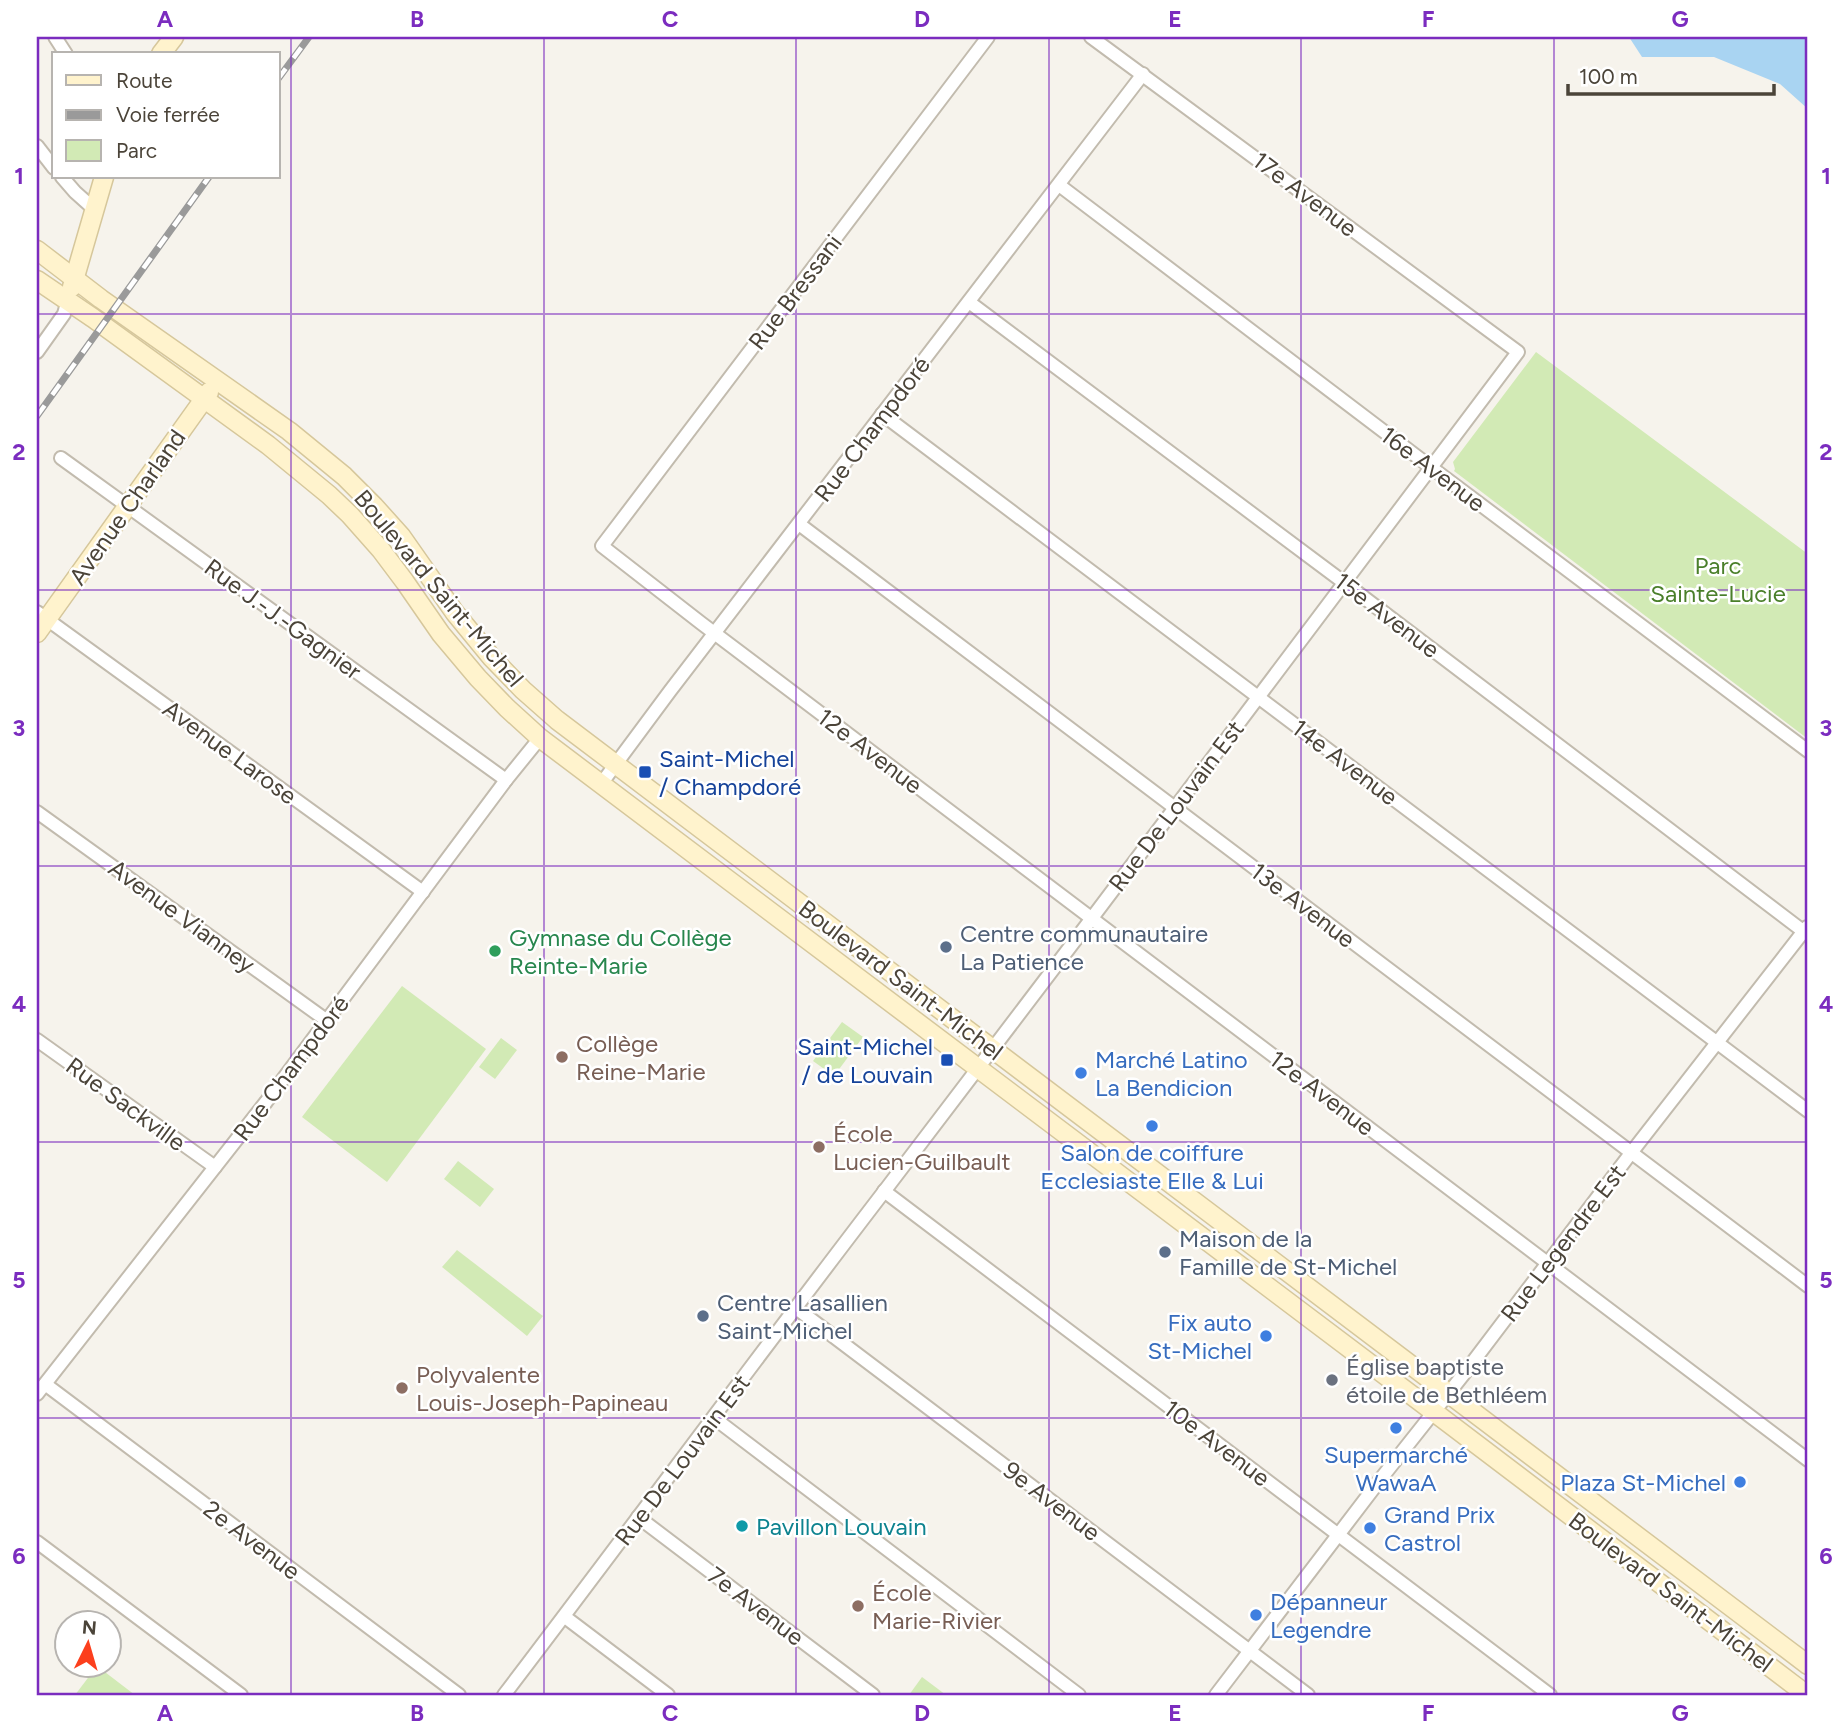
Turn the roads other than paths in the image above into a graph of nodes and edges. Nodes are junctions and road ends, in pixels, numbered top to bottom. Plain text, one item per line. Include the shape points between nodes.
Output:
1 (55, 37) edge
2 (174, 37) edge
3 (988, 37) edge
4 (1091, 37) edge
5 (65, 52) edge
6 (163, 52) edge
7 (1143, 74) junction
8 (37, 146) edge
9 (52, 165) edge
10 (63, 178) edge
11 (104, 178) edge
12 (1059, 185) junction
13 (94, 209) junction
14 (37, 250) edge
15 (75, 278) junction
16 (37, 280) edge
17 (68, 300) junction
18 (969, 302) junction
19 (37, 352) edge
20 (1518, 352) joint
21 (218, 381) junction
22 (204, 399) junction
23 (882, 414) junction
24 (61, 458) dead end
25 (1432, 468) junction
26 (127, 506) junction
27 (799, 524) junction
28 (602, 547) joint
29 (1345, 583) junction
30 (40, 622) edge
31 (714, 633) junction
32 (1258, 697) junction
33 (540, 738) junction
34 (1808, 751) edge
35 (616, 765) junction
36 (506, 780) junction
37 (601, 784) junction
38 (1175, 808) junction
39 (37, 812) edge
40 (423, 892) junction
41 (1092, 919) junction
42 (1806, 928) edge
43 (327, 1020) junction
44 (37, 1040) edge
45 (1717, 1043) junction
46 (992, 1049) junction
47 (978, 1068) junction
48 (1808, 1111) edge
49 (1631, 1153) junction
50 (215, 1167) junction
51 (884, 1191) junction
52 (1547, 1264) junction
53 (1808, 1286) edge
54 (796, 1308) junction
55 (41, 1389) edge
56 (1449, 1393) junction
57 (1434, 1412) junction
58 (714, 1418) junction
59 (1807, 1457) edge
60 (638, 1517) junction
61 (1339, 1535) junction
62 (37, 1542) edge
63 (565, 1617) junction
64 (1250, 1651) junction
65 (1808, 1665) edge
66 (241, 1695) edge
67 (459, 1695) edge
68 (503, 1695) edge
69 (668, 1695) edge
70 (873, 1695) edge
71 (1079, 1695) edge
72 (1216, 1695) edge
73 (1308, 1695) edge
74 (1550, 1695) edge
75 (1807, 1695) edge

1 - 5 street
2 - 6 main road
3 - 28 street, Rue Bressani
4 - 7 street, 17e Avenue
7 - 12 street, Rue Champdoré
7 - 20 street, 17e Avenue
8 - 9 street
10 - 13 street
11 - 13 main road
12 - 18 street, Rue Champdoré
12 - 25 street, 16e Avenue
13 - 15 main road
14 - 15 main road, Boulevard Saint-Michel
15 - 17 main road
15 - 21 main road, Boulevard Saint-Michel
16 - 17 main road, Boulevard Saint-Michel
17 - 19 street via 64,314
17 - 22 main road, Boulevard Saint-Michel
18 - 23 street, Rue Champdoré
18 - 29 street, 15e Avenue
20 - 25 street, Rue De Louvain Est
21 - 22 main road, Avenue Charland
21 - 35 main road, Boulevard Saint-Michel via 354,485 405,542 502,669 551,715
22 - 26 main road, Avenue Charland
22 - 33 main road, Boulevard Saint-Michel via 300,470 350,515 458,655
23 - 27 street, Rue Champdoré
23 - 32 street, 14e Avenue
24 - 26 street, Rue J.-J.-Gagnier
25 - 29 street, Rue De Louvain Est
25 - 34 street, 16e Avenue
26 - 30 main road, Avenue Charland
26 - 36 street, Rue J.-J.-Gagnier
27 - 31 street, Rue Champdoré
27 - 38 street, 13e Avenue
28 - 31 street, 12e Avenue
29 - 32 street, Rue De Louvain Est
29 - 42 street, 15e Avenue
30 - 40 street, Avenue Larose
31 - 35 street, Rue Champdoré
31 - 41 street, 12e Avenue
32 - 38 street, Rue De Louvain Est
32 - 45 street, 14e Avenue
33 - 36 street, Rue Champdoré
33 - 37 main road, Boulevard Saint-Michel
35 - 37 street, Rue Champdoré
35 - 46 main road, Boulevard Saint-Michel
36 - 40 street, Rue Champdoré
37 - 47 main road, Boulevard Saint-Michel
38 - 41 street, Rue De Louvain Est
38 - 49 street, 13e Avenue
39 - 43 street, Avenue Vianney
40 - 43 street, Rue Champdoré
41 - 46 street, Rue De Louvain Est
41 - 52 street, 12e Avenue
42 - 45 street, Rue Legendre Est
43 - 50 street, Rue Champdoré
44 - 50 street, Rue Sackville
45 - 48 street, 14e Avenue
45 - 49 street, Rue Legendre Est
46 - 47 street, Rue De Louvain Est
46 - 56 main road, Boulevard Saint-Michel
47 - 51 street, Rue De Louvain Est
47 - 57 main road, Boulevard Saint-Michel
49 - 52 street, Rue Legendre Est
49 - 53 street, 13e Avenue
50 - 55 street, Rue Champdoré
51 - 54 street, Rue De Louvain Est
51 - 61 street, 10e Avenue
52 - 56 street, Rue Legendre Est
52 - 59 street, 12e Avenue
54 - 58 street, Rue De Louvain Est
54 - 64 street, 9e Avenue
55 - 67 street, 2e Avenue
56 - 57 street, Rue Legendre Est
56 - 65 main road, Boulevard Saint-Michel
57 - 61 street, Rue Legendre Est
57 - 75 main road, Boulevard Saint-Michel
58 - 60 street, Rue De Louvain Est
58 - 71 street
60 - 63 street, Rue De Louvain Est
60 - 70 street, 7e Avenue
61 - 64 street, Rue Legendre Est
61 - 74 street, 10e Avenue
62 - 66 street
63 - 68 street, Rue De Louvain Est
63 - 69 street
64 - 72 street, Rue Legendre Est
64 - 73 street, 9e Avenue

